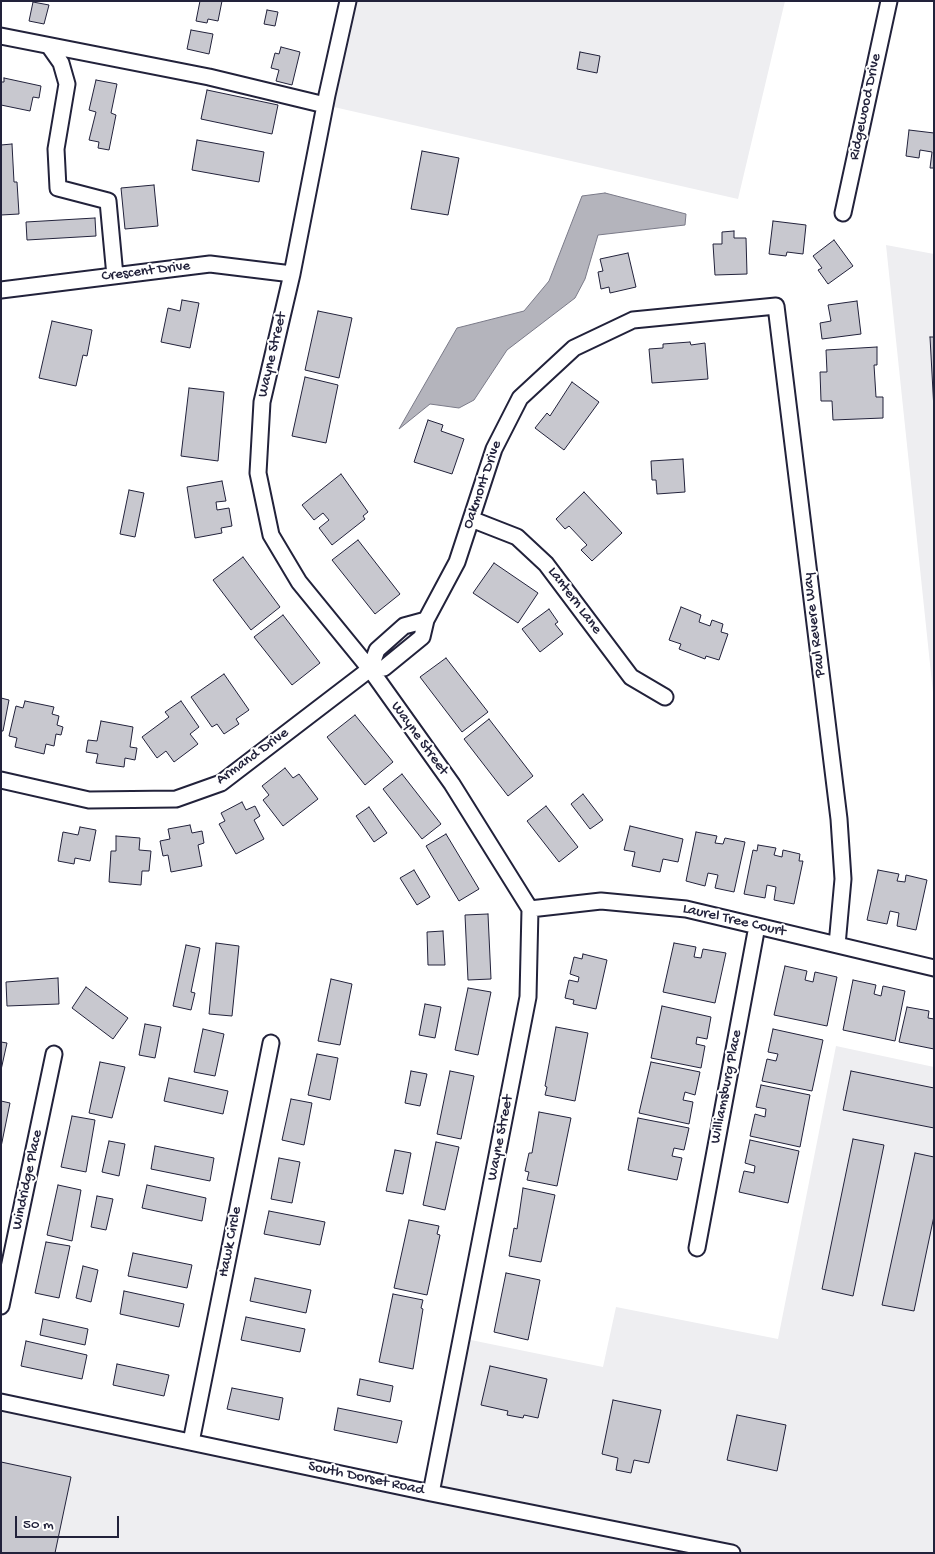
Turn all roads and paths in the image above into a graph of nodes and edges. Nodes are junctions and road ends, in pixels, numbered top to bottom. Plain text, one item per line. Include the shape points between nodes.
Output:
1 (348, 1) edge
2 (889, 1) edge
3 (1, 36) edge
4 (49, 46) junction
5 (325, 105) junction
6 (843, 213) dead end
7 (292, 274) junction
8 (115, 276) junction
9 (1, 290) edge
10 (776, 306) joint
11 (471, 518) junction
12 (370, 670) junction
13 (665, 697) dead end
14 (1, 780) edge
15 (530, 909) junction
16 (757, 926) junction
17 (837, 945) junction
18 (934, 968) edge
19 (271, 1043) dead end
20 (54, 1054) dead end
21 (697, 1248) dead end
22 (1, 1306) edge
23 (1, 1402) edge
24 (191, 1442) junction
25 (431, 1493) junction
26 (732, 1553) edge

1 - 5 street, Wayne Street
2 - 6 street, Ridgewood Drive
3 - 4 street
4 - 5 street via 209,77
4 - 8 street via 61,62 67,84 56,149 58,188 108,201
5 - 7 street, Wayne Street
7 - 8 street, Crescent Drive via 210,264
7 - 12 street, Wayne Street via 262,402 258,473 270,534 299,582
8 - 9 street, Crescent Drive
10 - 11 street, Oakmont Drive via 633,320 574,348 520,398 494,449
10 - 17 street, Paul Revere Way via 839,819 843,879
11 - 12 street, Oakmont Drive via 457,562 426,620 422,637 384,668
11 - 13 street, Lantern Lane via 518,537 546,564 631,677
12 - 14 street, Armand Drive via 221,784 176,798 89,800
12 - 15 street, Wayne Street via 452,784
15 - 16 street, Laurel Tree Court via 601,901 686,909
15 - 25 street, Wayne Street via 528,996
16 - 17 street, Laurel Tree Court
16 - 21 street, Williamsburg Place
17 - 18 street, Laurel Tree Court
19 - 24 street, Hawk Circle
20 - 22 street, Windridge Place
23 - 24 street, South Dorset Road
24 - 25 street, South Dorset Road
25 - 26 street, South Dorset Road

